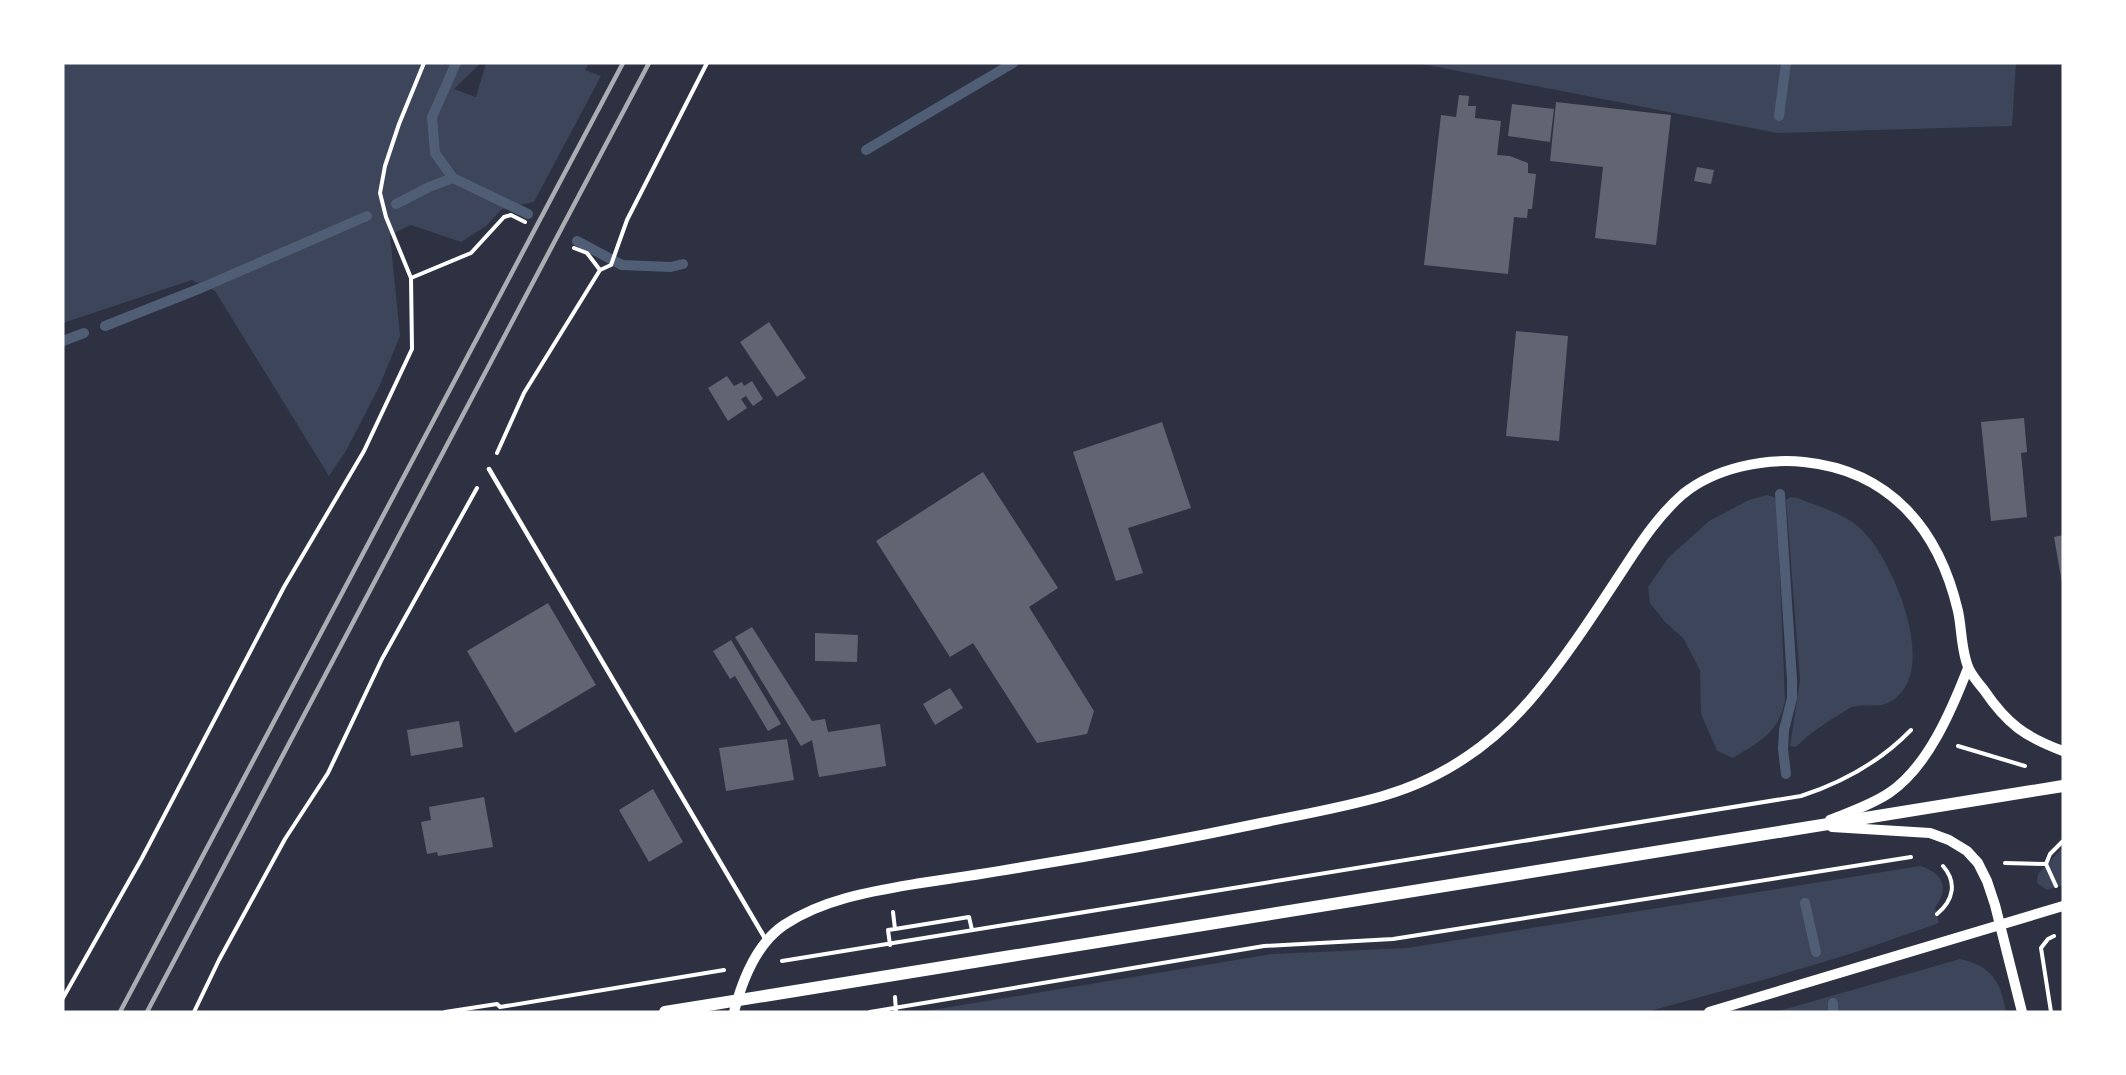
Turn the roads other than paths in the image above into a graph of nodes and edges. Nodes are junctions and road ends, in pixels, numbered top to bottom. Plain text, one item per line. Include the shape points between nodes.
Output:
1 (489, 469) road end
2 (1968, 668) junction
3 (2063, 751) edge
4 (2063, 786) edge
5 (1817, 826) junction
6 (2063, 906) edge
7 (2000, 925) junction
8 (766, 941) junction
9 (665, 1012) edge
10 (734, 1012) edge
11 (1708, 1012) edge
12 (2022, 1012) edge

1 - 8 lane
2 - 3 street via 2016,729
2 - 5 street via 1955,702 1915,768 1891,792
2 - 8 street via 1950,578 1941,556 1916,518 1876,486 1838,469 1802,462 1753,464 1711,478 1684,493 1642,540 1536,694 1492,738 1450,769 1419,785 1200,836 858,894 803,914
4 - 5 main road
5 - 7 street via 1930,833 1949,840 1978,863
5 - 9 main road
6 - 7 street
7 - 11 street
7 - 12 street
8 - 10 street via 741,982

